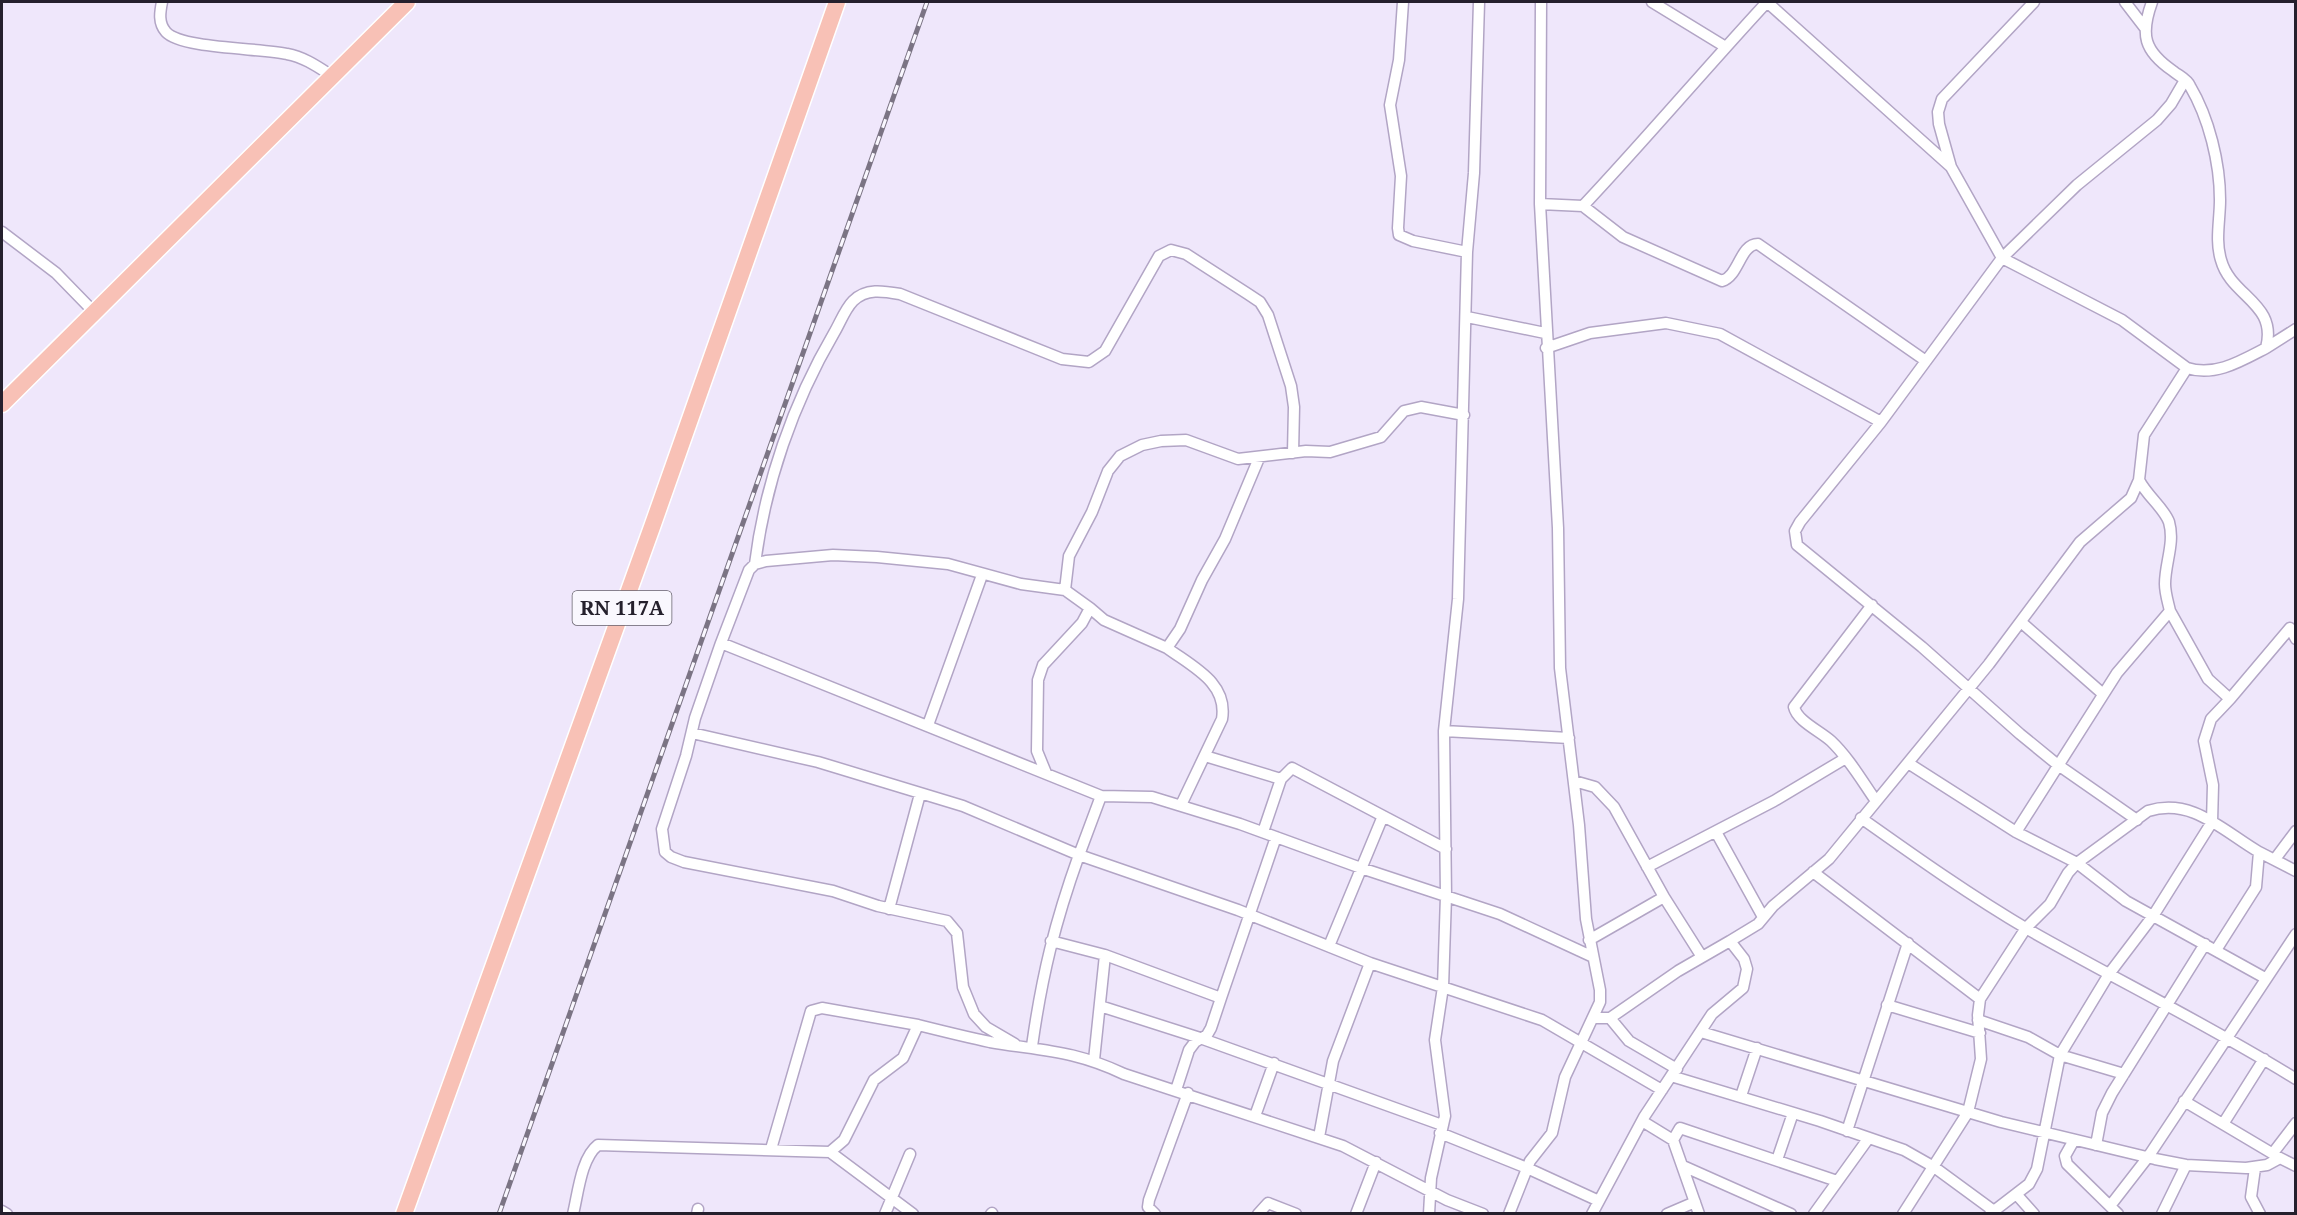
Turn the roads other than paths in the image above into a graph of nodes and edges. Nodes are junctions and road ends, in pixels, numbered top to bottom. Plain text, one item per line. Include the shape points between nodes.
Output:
1 (162, 2) edge
2 (407, 2) edge
3 (837, 2) edge
4 (1403, 2) edge
5 (1479, 2) edge
6 (1541, 2) edge
7 (1652, 2) edge
8 (1767, 2) edge
9 (2034, 2) edge
10 (2125, 2) edge
11 (2152, 2) edge
12 (2145, 28) junction
13 (1724, 46) junction
14 (332, 76) junction
15 (2185, 80) junction
16 (1951, 167) junction
17 (1540, 204) junction
18 (1583, 206) junction
19 (2, 232) edge
20 (1467, 252) junction
21 (2002, 258) junction
22 (93, 311) junction
23 (1467, 317) junction
24 (2295, 329) edge
25 (1545, 333) junction
26 (1546, 348) junction
27 (2266, 348) junction
28 (1926, 361) junction
29 (2187, 368) junction
30 (2, 404) edge
31 (1464, 416) junction
32 (1881, 423) junction
33 (1293, 453) junction
34 (1260, 458) junction
35 (2139, 480) junction
36 (755, 564) junction
37 (982, 575) junction
38 (1065, 590) junction
39 (1872, 605) junction
40 (1090, 608) junction
41 (2170, 612) junction
42 (2021, 622) junction
43 (2293, 625) edge
44 (2295, 639) edge
45 (722, 643) junction
46 (1167, 648) junction
47 (1970, 689) junction
48 (2103, 694) junction
49 (2230, 699) junction
50 (928, 725) junction
51 (1444, 731) junction
52 (692, 733) junction
53 (1569, 738) junction
54 (1205, 756) junction
55 (1846, 758) junction
56 (1908, 764) junction
57 (2058, 765) junction
58 (1046, 773) junction
59 (1281, 778) junction
60 (1574, 781) junction
61 (920, 794) junction
62 (1101, 796) junction
63 (1876, 801) junction
64 (1181, 805) junction
65 (1383, 816) junction
66 (1861, 818) junction
67 (2137, 820) junction
68 (2212, 822) junction
69 (2295, 831) edge
70 (1263, 832) junction
71 (1716, 832) junction
72 (2016, 832) junction
73 (1276, 837) junction
74 (1446, 849) junction
75 (2259, 852) junction
76 (1079, 855) junction
77 (2275, 859) junction
78 (2077, 863) junction
79 (1647, 867) junction
80 (1361, 868) junction
81 (2295, 871) edge
82 (1813, 872) junction
83 (1446, 896) junction
84 (1664, 897) junction
85 (889, 909) junction
86 (1249, 915) junction
87 (2153, 916) junction
88 (1763, 917) junction
89 (2026, 928) junction
90 (2295, 934) edge
91 (1589, 940) junction
92 (1051, 941) junction
93 (1730, 941) junction
94 (1908, 943) junction
95 (2205, 944) junction
96 (1329, 946) junction
97 (2216, 951) junction
98 (1105, 955) junction
99 (1592, 956) junction
100 (1702, 957) junction
101 (1370, 963) junction
102 (2109, 975) junction
103 (2265, 978) junction
104 (1443, 987) junction
105 (1221, 998) junction
106 (1980, 999) junction
107 (1887, 1005) junction
108 (1100, 1006) junction
109 (2166, 1006) junction
110 (1594, 1018) junction
111 (1610, 1018) junction
112 (1978, 1020) junction
113 (918, 1025) junction
114 (1701, 1032) junction
115 (1980, 1033) junction
116 (2225, 1037) junction
117 (1200, 1038) junction
118 (1581, 1043) junction
119 (1015, 1044) junction
120 (1032, 1046) junction
121 (1756, 1048) junction
122 (2060, 1055) junction
123 (2264, 1059) junction
124 (1094, 1060) junction
125 (1274, 1063) junction
126 (1674, 1072) junction
127 (2124, 1074) junction
128 (1863, 1079) junction
129 (2295, 1079) edge
130 (1328, 1085) junction
131 (1176, 1090) junction
132 (1662, 1090) junction
133 (1188, 1094) junction
134 (1741, 1096) junction
135 (2184, 1101) junction
136 (1968, 1112) junction
137 (1793, 1113) junction
138 (1255, 1116) junction
139 (1642, 1121) junction
140 (2295, 1123) edge
141 (2223, 1124) junction
142 (1441, 1129) junction
143 (1847, 1131) junction
144 (2045, 1133) junction
145 (1319, 1137) junction
146 (1868, 1139) junction
147 (1673, 1140) junction
148 (2074, 1140) junction
149 (2096, 1145) junction
150 (771, 1149) junction
151 (830, 1152) junction
152 (910, 1154) dead end
153 (2277, 1156) junction
154 (2148, 1157) junction
155 (1777, 1160) junction
156 (1376, 1162) junction
157 (1683, 1166) junction
158 (2186, 1166) junction
159 (2295, 1166) edge
160 (1934, 1167) junction
161 (1527, 1168) junction
162 (2255, 1168) junction
163 (1838, 1181) junction
164 (1431, 1191) junction
165 (2017, 1195) junction
166 (891, 1198) junction
167 (1599, 1201) junction
168 (1695, 1202) junction
169 (2114, 1210) edge
170 (2, 1211) edge
171 (1818, 1212) edge
172 (1992, 1212) edge
173 (7, 1214) edge
174 (404, 1214) edge
175 (573, 1214) edge
176 (885, 1214) edge
177 (913, 1214) edge
178 (1155, 1214) edge
179 (1258, 1214) edge
180 (1296, 1214) edge
181 (1356, 1214) edge
182 (1429, 1214) edge
183 (1483, 1214) edge
184 (1509, 1214) edge
185 (1592, 1214) edge
186 (1667, 1214) edge
187 (1699, 1214) edge
188 (1791, 1214) edge
189 (1903, 1214) edge
190 (2034, 1214) edge
191 (2163, 1214) edge
192 (2260, 1214) edge

1 - 14 street via 162,26 173,38 286,53 303,58
2 - 14 main road
3 - 174 main road, RN 117A
4 - 20 street via 1399,60 1390,105 1401,176 1398,228 1400,235 1413,241
5 - 20 street via 1474,173
6 - 17 street
7 - 13 street
8 - 13 street
8 - 16 street
9 - 16 street via 1942,99 1939,124
10 - 12 street
11 - 12 street
12 - 15 street via 2150,52
13 - 18 street
14 - 22 main road
15 - 21 street via 2157,120 2077,185
15 - 27 street via 2204,114 2213,149 2220,198 2221,260 2228,275 2269,325
16 - 21 street
17 - 18 street
17 - 25 street
18 - 28 street via 1623,237 1722,281 1730,277 1749,247 1758,244
19 - 22 street via 56,273
20 - 23 street
21 - 28 street
21 - 29 street via 2122,320
22 - 30 main road
23 - 25 street
23 - 31 street
24 - 27 street
25 - 26 street
26 - 32 street via 1590,333 1666,322 1696,327 1720,334
26 - 53 street via 1558,528 1560,668
27 - 29 street via 2209,372
28 - 32 street
29 - 35 street via 2144,435
31 - 33 street via 1421,407 1404,411 1387,432 1375,439 1330,452
31 - 51 street via 1458,599
32 - 39 street via 1795,531 1802,552
33 - 34 street
33 - 36 street via 1294,407 1268,315 1260,302 1185,254 1171,250 1159,256 1105,351 1089,362 1062,359 900,294 872,291 852,301 807,386 772,475 761,516
34 - 38 street via 1238,459 1186,440 1142,445 1120,456 1108,471 1069,556
34 - 46 street via 1225,539
35 - 41 street via 2168,521 2170,550 2165,582
35 - 42 street via 2131,498 2080,542
36 - 37 street via 844,556 948,564
36 - 45 street via 749,570
37 - 38 street
37 - 50 street
38 - 40 street
39 - 47 street
39 - 55 street via 1794,707 1796,714
40 - 46 street via 1104,620
40 - 58 street via 1082,623 1043,665 1038,680 1037,751
41 - 48 street
41 - 49 street via 2208,679
42 - 47 street
42 - 48 street
43 - 44 street
43 - 49 street
45 - 50 street
45 - 52 street
46 - 54 street via 1200,672 1221,695 1222,719
47 - 56 street
47 - 57 street
48 - 57 street
49 - 68 street via 2211,719 2204,741 2213,785
50 - 58 street
51 - 53 street
51 - 74 street
52 - 61 street via 818,762
52 - 85 street via 662,829 663,846 671,858 833,891
53 - 60 street
54 - 59 street
54 - 64 street
55 - 63 street
55 - 71 street
56 - 63 street
56 - 72 street
57 - 67 street
57 - 72 street
58 - 62 street
59 - 65 street via 1287,770 1300,770
59 - 70 street
60 - 79 street via 1595,787 1603,794
60 - 91 street
61 - 76 street via 963,806
61 - 85 street
62 - 64 street via 1152,797
62 - 76 street
63 - 66 street
64 - 70 street
65 - 74 street
65 - 80 street
66 - 82 street via 1829,860
66 - 89 street via 1936,872
67 - 68 street via 2161,807 2196,811
67 - 78 street
68 - 75 street
68 - 87 street
69 - 77 street
70 - 73 street
71 - 79 street
71 - 88 street
72 - 78 street
73 - 80 street
73 - 86 street
74 - 83 street
75 - 77 street
75 - 97 street via 2256,887
76 - 86 street
76 - 92 street
77 - 81 street
78 - 87 street via 2126,901
78 - 89 street via 2050,904
79 - 84 street
80 - 83 street
80 - 96 street
82 - 88 street
82 - 94 street
83 - 99 street via 1500,914
83 - 104 street
84 - 91 street
84 - 100 street
85 - 119 street via 937,918 953,926 960,950 963,987 974,1014 986,1027
86 - 96 street
86 - 105 street
87 - 95 street
87 - 102 street
88 - 93 street
89 - 102 street
89 - 106 street
90 - 103 street
91 - 99 street
92 - 98 street
92 - 120 street
93 - 100 street
93 - 114 street via 1744,959 1746,979 1743,988 1723,1002
94 - 106 street
94 - 107 street
95 - 97 street
95 - 109 street
96 - 101 street
97 - 103 street
98 - 105 street
98 - 108 street
99 - 110 street via 1600,990
100 - 111 street
101 - 104 street
101 - 130 street via 1333,1061
102 - 109 street
102 - 122 street
103 - 116 street
104 - 118 street via 1542,1020
104 - 142 street via 1435,1040 1444,1103
105 - 117 street via 1211,1028
106 - 112 street
107 - 115 street
107 - 128 street
108 - 117 street
108 - 124 street
109 - 116 street
109 - 127 street
110 - 111 street
110 - 118 street
111 - 126 street via 1629,1041
112 - 115 street
112 - 122 street via 2028,1037
113 - 119 street
113 - 150 street via 822,1008 811,1011
113 - 151 street via 903,1058 874,1080 844,1140
114 - 121 street
114 - 126 street
115 - 136 street via 1980,1059
116 - 123 street
116 - 135 street
117 - 125 street
117 - 131 street via 1190,1050
118 - 132 street
118 - 161 street via 1565,1077 1552,1133 1539,1146
119 - 120 street
120 - 124 street
121 - 128 street
121 - 134 street
122 - 127 street
122 - 144 street
123 - 129 street
123 - 141 street
124 - 131 street
125 - 130 street
125 - 138 street
126 - 132 street
126 - 134 street
127 - 149 street via 2102,1113
128 - 136 street
128 - 143 street
130 - 142 street
130 - 145 street
131 - 133 street
132 - 139 street
133 - 138 street
133 - 178 street via 1149,1200 1148,1207
134 - 137 street
135 - 141 street
135 - 154 street
136 - 144 street
136 - 160 street
137 - 143 street
137 - 155 street
138 - 145 street
139 - 147 street
139 - 167 street
140 - 153 street
141 - 153 street
142 - 161 street
142 - 164 street
143 - 146 street
144 - 148 street
144 - 165 street via 2037,1169 2029,1185
145 - 156 street
146 - 160 street via 1904,1150
146 - 163 street
147 - 155 street via 1680,1128
147 - 157 street
148 - 149 street
148 - 169 street via 2065,1160
149 - 154 street
150 - 151 street
150 - 175 street via 598,1145 587,1160
151 - 166 street
152 - 166 street
153 - 159 street
153 - 162 street
154 - 158 street
154 - 169 street
155 - 163 street
156 - 164 street
156 - 181 street
157 - 168 street
157 - 188 street
158 - 162 street
158 - 191 street
160 - 172 street
160 - 189 street
161 - 167 street
161 - 184 street
162 - 192 street via 2251,1197
163 - 171 street
164 - 182 street
164 - 183 street
165 - 172 street
165 - 190 street
166 - 176 street
166 - 177 street
167 - 185 street
168 - 186 street
168 - 187 street
170 - 173 street
179 - 180 street via 1268,1203

